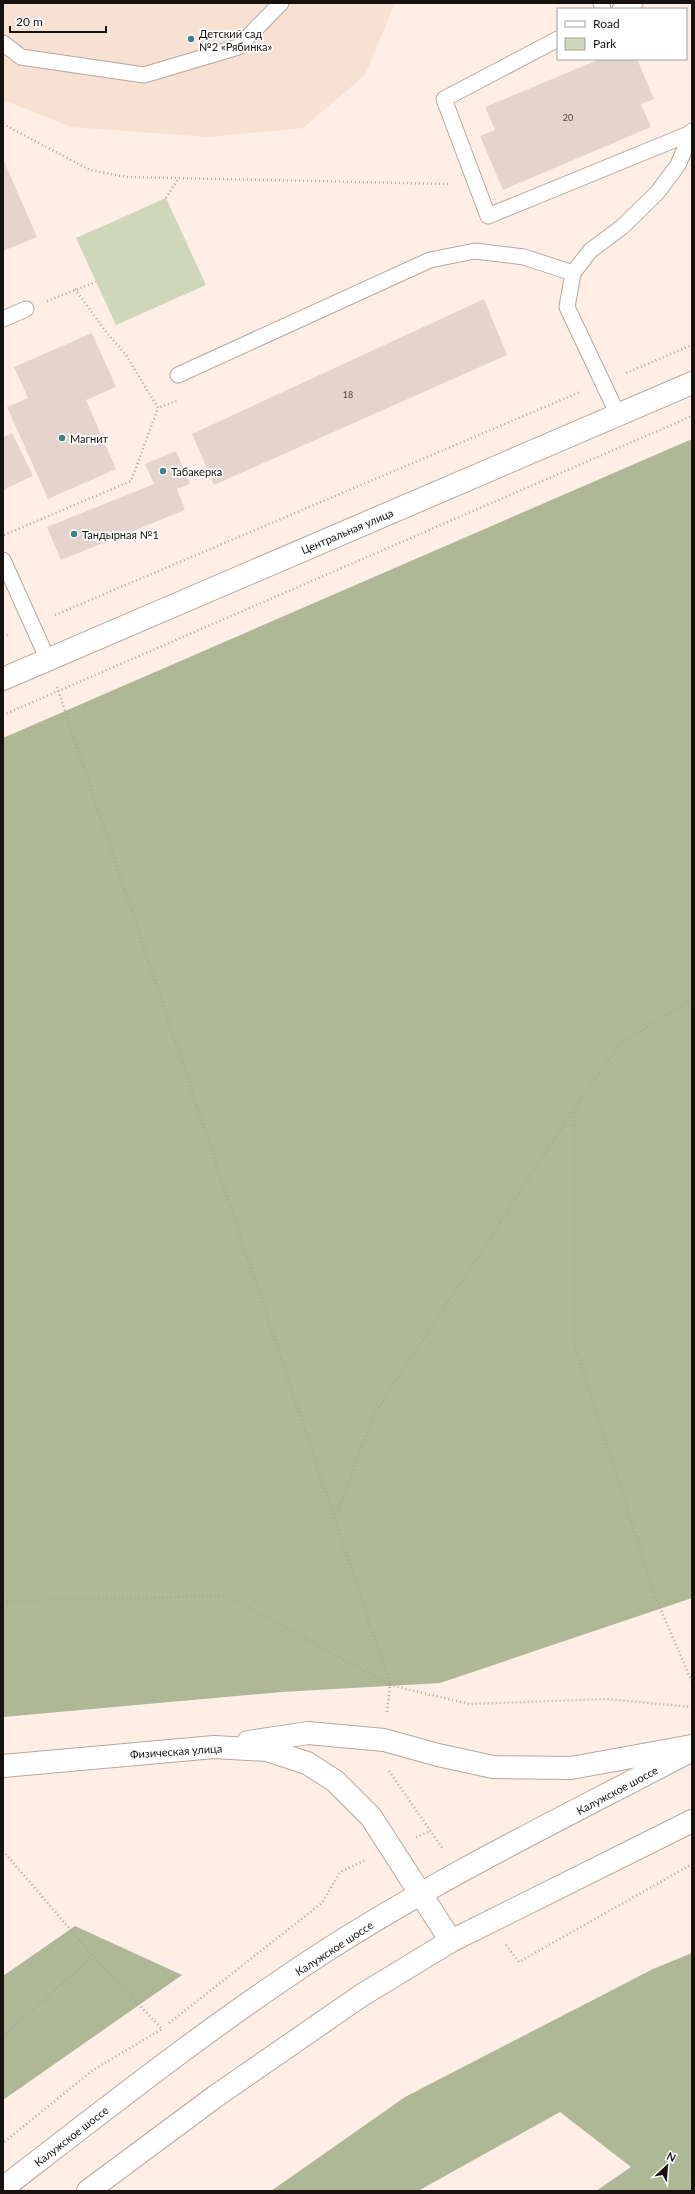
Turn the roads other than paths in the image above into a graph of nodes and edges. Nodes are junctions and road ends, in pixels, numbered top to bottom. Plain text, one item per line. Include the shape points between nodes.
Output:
1 (280, 3) edge
2 (635, 3) edge
3 (622, 8) edge
4 (557, 40) edge
5 (3, 43) edge
6 (692, 132) edge
7 (573, 273) junction
8 (26, 309) road end
9 (3, 319) edge
10 (178, 375) dead end
11 (692, 384) edge
12 (618, 415) junction
13 (3, 560) edge
14 (48, 660) junction
15 (3, 679) edge
16 (692, 1746) edge
17 (214, 1747) junction
18 (692, 1750) edge
19 (3, 1766) edge
20 (692, 1821) edge
21 (420, 1894) junction
22 (451, 1941) junction
23 (3, 2188) edge
24 (88, 2191) edge

1 - 5 lane via 238,47 144,75 21,57
2 - 3 lane
4 - 6 lane via 444,99 488,216
6 - 7 lane via 678,165 657,193 622,227 590,251
7 - 10 lane via 524,257 474,251 430,260
7 - 12 lane via 567,307
8 - 9 lane
11 - 12 main road, Центральная улица
12 - 14 main road, Центральная улица
13 - 14 lane
14 - 15 main road, Центральная улица
16 - 17 main road via 571,1768 493,1767 384,1740 308,1733
17 - 19 main road, Физическая улица
17 - 21 main road, Физическая улица via 268,1750 308,1763 335,1781 371,1817
18 - 21 main road, Калужское шоссе
20 - 22 main road
21 - 22 main road, Физическая улица
21 - 23 main road, Калужское шоссе via 324,1952 181,2052
22 - 24 main road via 349,2004 216,2096

